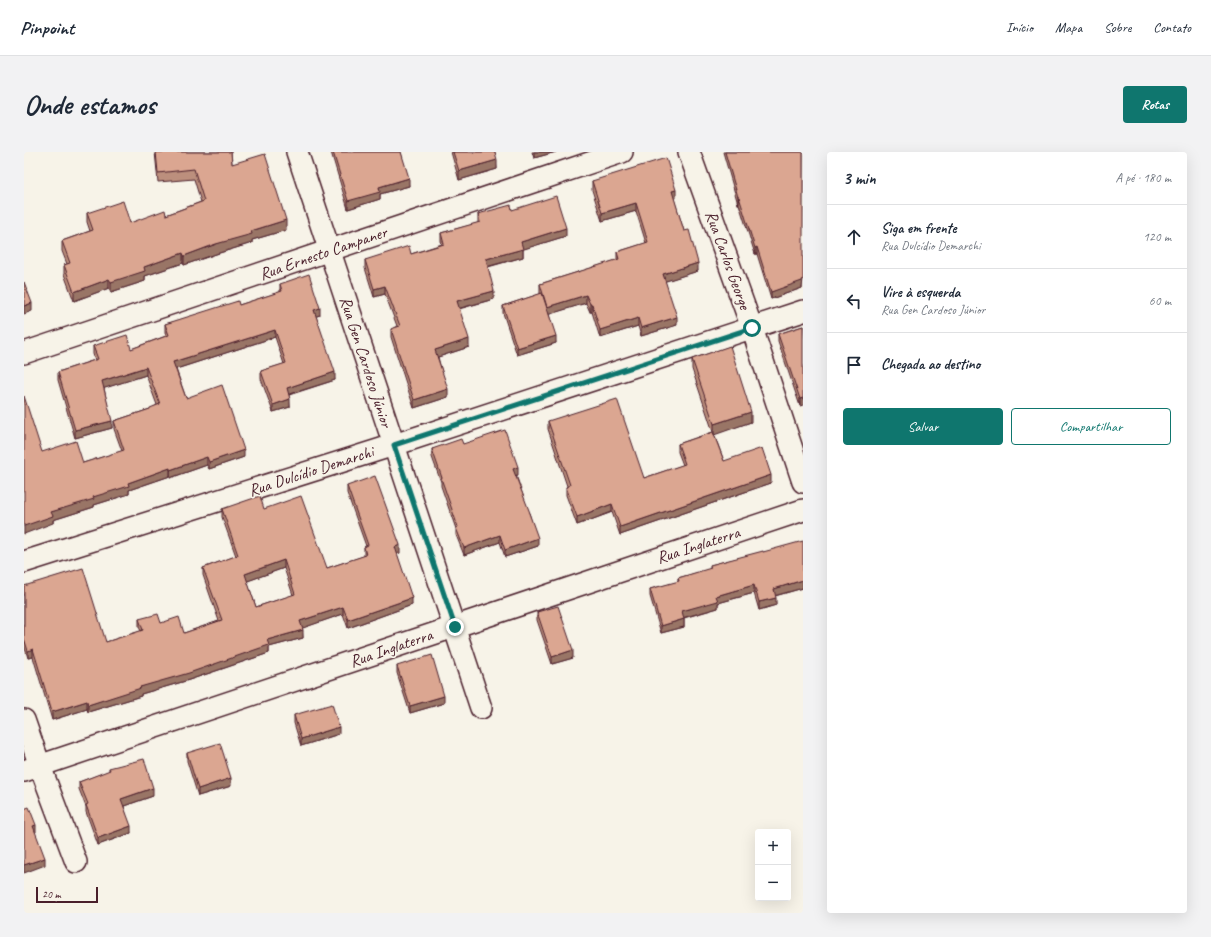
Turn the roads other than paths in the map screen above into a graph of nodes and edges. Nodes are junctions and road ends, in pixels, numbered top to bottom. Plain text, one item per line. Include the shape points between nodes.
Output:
1 (296, 152) edge
2 (622, 152) edge
3 (689, 152) edge
4 (329, 251) junction
5 (803, 311) edge
6 (752, 328) junction
7 (24, 353) edge
8 (394, 445) junction
9 (803, 482) edge
10 (803, 510) edge
11 (24, 562) edge
12 (455, 627) junction
13 (481, 708) dead end
14 (24, 720) edge
15 (32, 768) edge
16 (76, 862) dead end

1 - 4 street, Rua Gen Cardoso Júnior
2 - 4 street, Rua Ernesto Campaner
3 - 6 street, Rua Carlos George
4 - 7 street, Rua Ernesto Campaner
4 - 8 street, Rua Gen Cardoso Júnior
5 - 6 street, Rua Dulcídio Demarchi
6 - 8 street, Rua Dulcídio Demarchi
6 - 9 street, Rua Carlos George
8 - 11 street, Rua Dulcídio Demarchi
8 - 12 street, Rua Gen Cardoso Júnior
10 - 12 street, Rua Inglaterra
12 - 13 street, Rua Gen Cardoso Júnior
12 - 15 street, Rua Inglaterra
14 - 15 street
15 - 16 street

